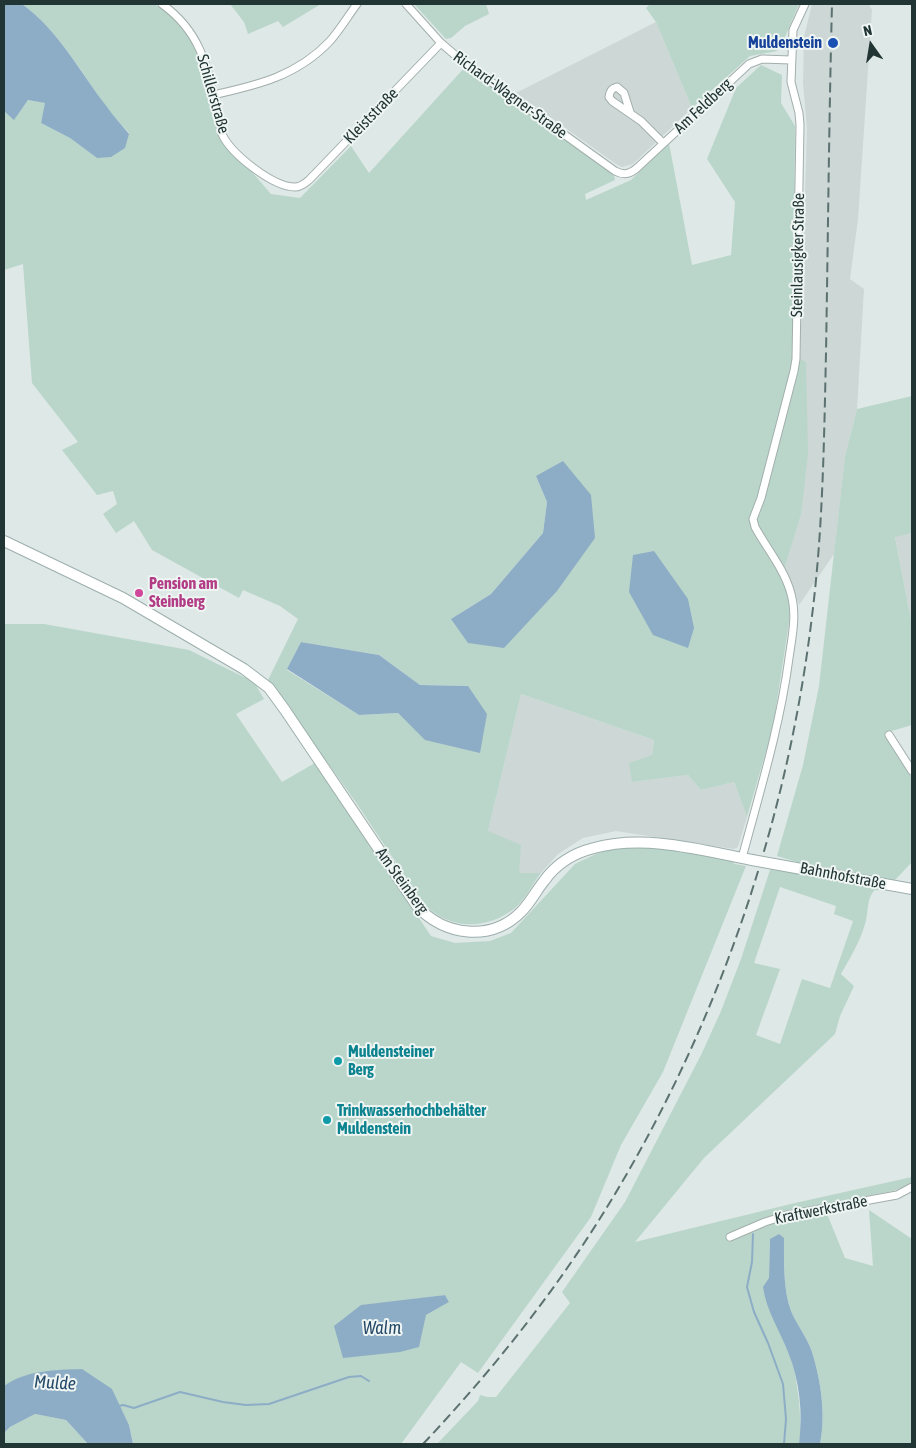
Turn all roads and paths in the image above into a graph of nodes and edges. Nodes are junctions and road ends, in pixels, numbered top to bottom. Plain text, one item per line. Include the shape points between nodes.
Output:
1 (162, 4) edge
2 (356, 4) edge
3 (406, 4) edge
4 (805, 4) edge
5 (441, 43) junction
6 (791, 60) junction
7 (213, 95) junction
8 (630, 112) dead end
9 (663, 143) junction
10 (624, 174) joint
11 (298, 187) joint
12 (4, 541) edge
13 (889, 735) dead end
14 (912, 771) edge
15 (747, 859) junction
16 (774, 864) joint
17 (912, 889) edge
18 (912, 1187) edge
19 (730, 1237) dead end

1 - 7 street, Schillerstraße via 186,25 197,42
2 - 7 street via 330,41 303,64 277,78
3 - 5 street, Richard-Wagner-Straße
4 - 6 street, Steinlausigker Straße via 793,30
5 - 10 street, Richard-Wagner-Straße via 574,142
5 - 11 street, Kleiststraße via 309,180
6 - 9 street, Am Feldberg via 762,59 749,64
6 - 15 street, Steinlausigker Straße via 790,82 800,124 796,359 753,523 788,584 794,612 781,710
7 - 11 street, Schillerstraße via 222,134 227,142 265,176
8 - 9 street
9 - 10 street, Am Feldberg via 634,171
12 - 15 main road, Am Steinberg via 112,592 248,671 270,688 416,906 446,927 475,932 503,925 526,907 556,868 571,857 595,847 645,841
13 - 14 street
15 - 16 main road, Am Steinberg, bridge
16 - 17 main road, Bahnhofstraße
18 - 19 street, Kraftwerkstraße via 897,1195 787,1215

